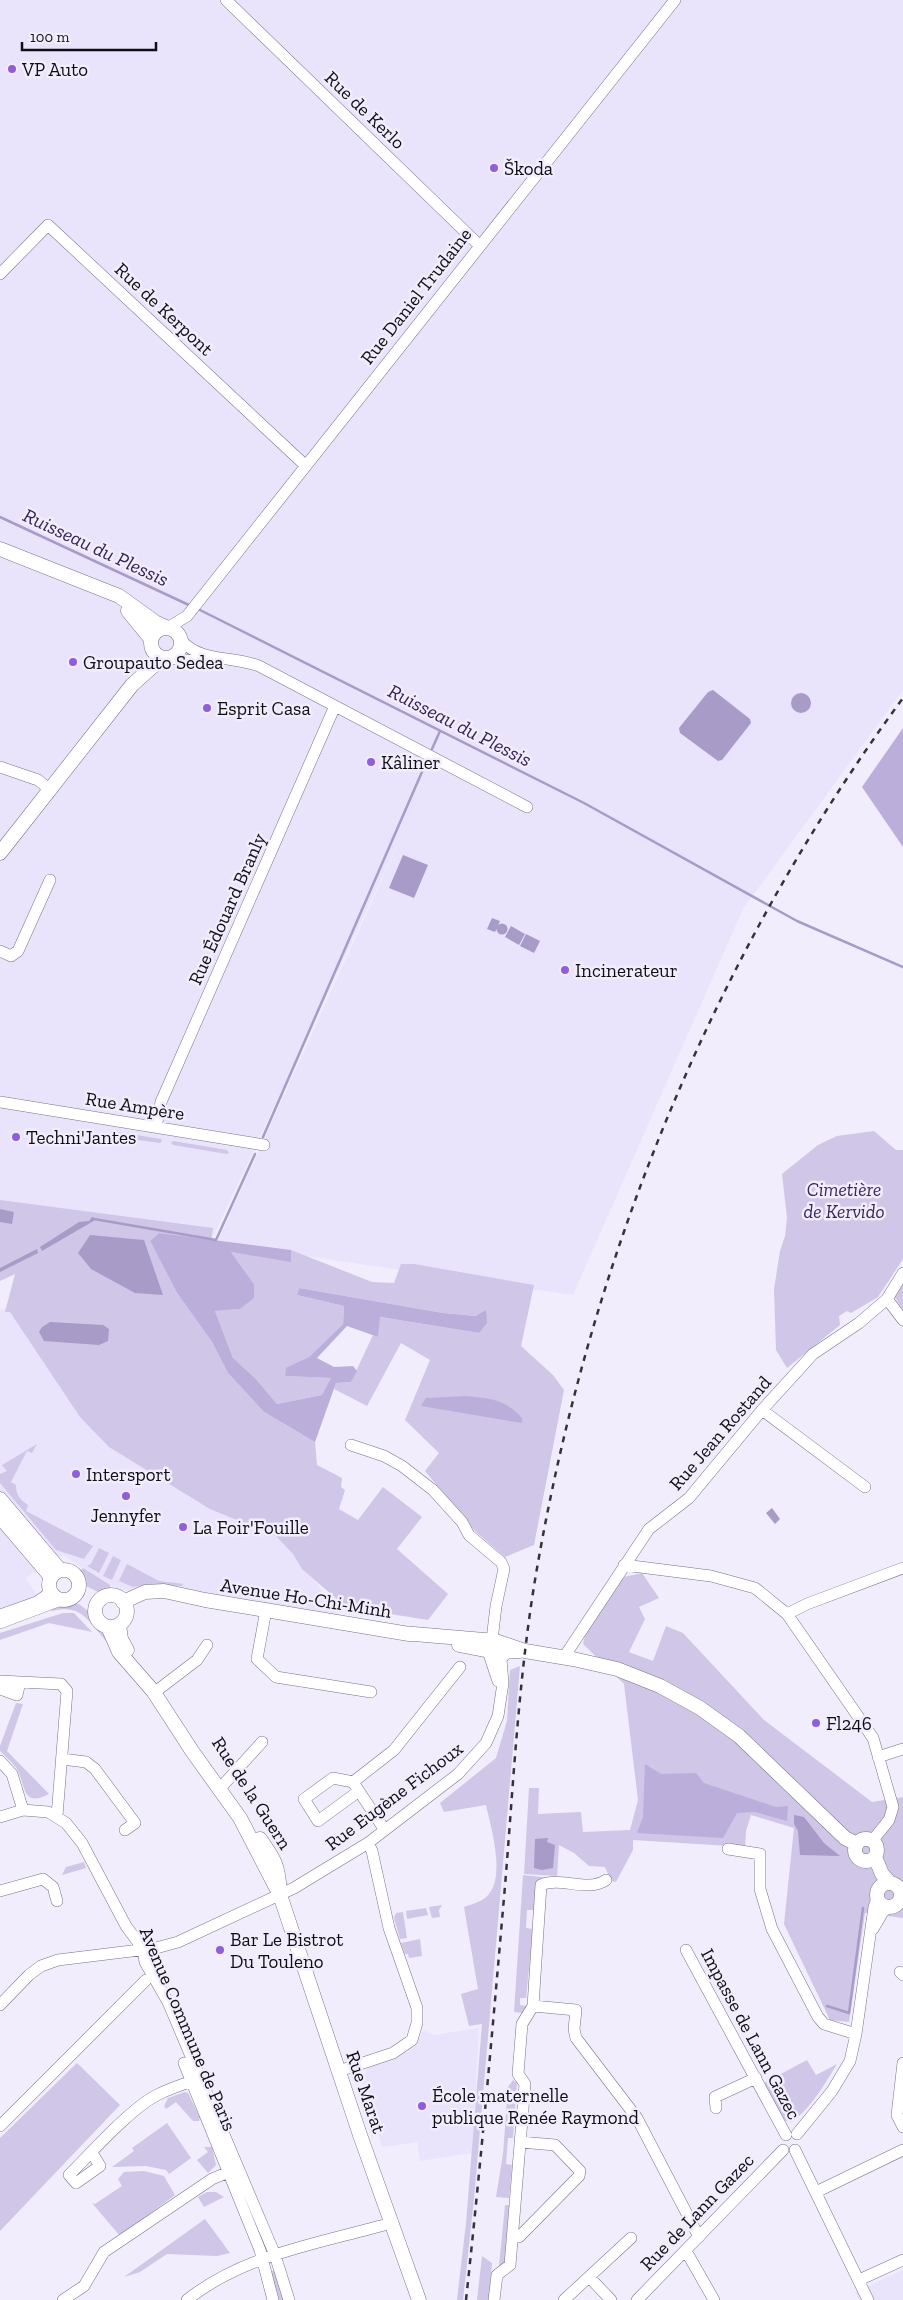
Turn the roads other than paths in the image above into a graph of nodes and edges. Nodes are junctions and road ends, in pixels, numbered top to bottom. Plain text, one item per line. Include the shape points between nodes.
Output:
1 (226, 0) edge
2 (675, 0) edge
3 (480, 246) junction
4 (0, 274) edge
5 (306, 466) junction
6 (0, 549) edge
7 (94, 588) junction
8 (187, 616) junction
9 (168, 627) junction
10 (181, 639) junction
11 (151, 642) junction
12 (168, 658) junction
13 (237, 660) junction
14 (132, 685) junction
15 (335, 706) junction
16 (0, 767) edge
17 (50, 790) junction
18 (527, 808) dead end
19 (0, 853) edge
20 (50, 880) dead end
21 (0, 951) edge
22 (0, 1102) edge
23 (156, 1127) junction
24 (264, 1146) dead end
25 (903, 1273) edge
26 (887, 1299) junction
27 (903, 1320) edge
28 (762, 1410) junction
29 (352, 1445) dead end
30 (865, 1487) dead end
31 (0, 1499) edge
32 (0, 1518) edge
33 (624, 1565) junction
34 (903, 1568) edge
35 (56, 1574) junction
36 (77, 1591) junction
37 (56, 1596) junction
38 (98, 1604) junction
39 (266, 1610) junction
40 (787, 1614) junction
41 (0, 1615) edge
42 (119, 1617) junction
43 (0, 1623) edge
44 (207, 1645) dead end
45 (490, 1646) junction
46 (525, 1651) junction
47 (507, 1652) junction
48 (564, 1657) junction
49 (460, 1667) dead end
50 (0, 1680) edge
51 (20, 1682) junction
52 (159, 1688) junction
53 (0, 1689) edge
54 (370, 1692) dead end
55 (500, 1700) junction
56 (262, 1742) dead end
57 (903, 1749) edge
58 (878, 1757) junction
59 (62, 1759) junction
60 (0, 1761) edge
61 (224, 1784) junction
62 (24, 1810) junction
63 (0, 1816) edge
64 (57, 1816) junction
65 (384, 1829) junction
66 (125, 1830) dead end
67 (872, 1841) junction
68 (368, 1843) junction
69 (857, 1844) junction
70 (728, 1849) dead end
71 (871, 1859) junction
72 (606, 1880) dead end
73 (0, 1891) edge
74 (280, 1895) junction
75 (892, 1896) edge
76 (57, 1901) dead end
77 (137, 1950) junction
78 (686, 1950) dead end
79 (146, 1980) junction
80 (0, 2005) edge
81 (533, 2006) junction
82 (856, 2034) junction
83 (903, 2063) edge
84 (338, 2071) junction
85 (756, 2078) junction
86 (195, 2080) junction
87 (716, 2108) dead end
88 (0, 2126) edge
89 (903, 2127) edge
90 (791, 2134) junction
91 (520, 2142) junction
92 (783, 2150) junction
93 (795, 2150) junction
94 (903, 2150) edge
95 (92, 2153) dead end
96 (233, 2170) junction
97 (816, 2192) junction
98 (391, 2223) junction
99 (513, 2237) junction
100 (699, 2237) junction
101 (631, 2238) dead end
102 (686, 2250) junction
103 (275, 2255) junction
104 (261, 2259) junction
105 (903, 2260) edge
106 (589, 2277) junction
107 (859, 2280) junction
108 (63, 2300) edge
109 (187, 2300) edge
110 (273, 2300) edge
111 (289, 2300) edge
112 (418, 2300) edge
113 (494, 2300) edge
114 (564, 2300) edge
115 (611, 2300) edge
116 (636, 2300) edge
117 (714, 2300) edge
118 (868, 2300) edge

1 - 3 street, Rue de Kerlo
2 - 3 street, Rue Daniel Trudaine
3 - 5 street, Rue Daniel Trudaine
4 - 5 street, Rue de Kerpont via 48,225
5 - 8 street, Rue Daniel Trudaine
6 - 7 main road
7 - 9 main road via 119,596 155,622
7 - 11 main road via 130,612
8 - 9 street, Rue Daniel Trudaine
8 - 10 street, Rue Daniel Trudaine
9 - 10 main road via 174,629
9 - 11 main road via 157,631
10 - 12 main road via 180,650
10 - 13 street via 192,651 200,654
11 - 12 main road via 154,652
11 - 14 main road via 150,653
12 - 13 street via 210,663
12 - 14 main road
13 - 15 street via 259,666
14 - 17 main road
15 - 18 street
15 - 23 street, Rue Édouard Branly via 161,1102
16 - 17 street via 38,780
17 - 19 main road
20 - 21 street via 18,951 12,956
22 - 23 street, Rue Ampère
23 - 24 street, Rue Ampère
25 - 26 street, Rue Jean Rostand
26 - 27 street
26 - 28 street, Rue Jean Rostand via 859,1323 813,1354
28 - 30 street
28 - 33 street, Rue Jean Rostand via 689,1498 649,1529
29 - 45 street via 384,1456 433,1490 462,1522 469,1535 501,1562 504,1569
31 - 35 main road
32 - 35 main road
33 - 40 street via 711,1576 755,1588
33 - 48 street, Rue Jean Rostand
34 - 40 street
35 - 36 main road via 73,1572 78,1579
35 - 37 main road via 50,1582
36 - 37 main road via 66,1600
36 - 38 main road
37 - 41 street
37 - 43 street
38 - 42 main road via 96,1618 103,1625
38 - 42 main road via 109,1596 119,1598
39 - 42 main road, Avenue Ho-Chi-Minh via 164,1591 145,1592
39 - 45 main road, Avenue Ho-Chi-Minh
39 - 54 street via 256,1659 276,1677
40 - 58 street via 873,1738
42 - 52 main road, Rue de la Guern via 121,1639 126,1648
42 - 74 main road, Rue de la Guern via 119,1652 153,1691 240,1818
44 - 52 street via 197,1660
45 - 46 main road
45 - 47 main road
45 - 55 street, Rue Eugène Fichoux
46 - 47 main road
46 - 48 main road
47 - 55 street, Rue Eugène Fichoux via 501,1659 503,1683
48 - 69 main road via 617,1669 660,1686 700,1708 739,1736 846,1838
49 - 65 street via 394,1750 356,1786
50 - 51 street
51 - 53 street via 17,1695
51 - 59 street via 60,1684 67,1691
52 - 61 main road, Rue de la Guern
55 - 65 street, Rue Eugène Fichoux via 493,1730 477,1754 458,1774
56 - 61 street
57 - 58 street
58 - 67 street via 892,1812 886,1826
59 - 64 street
59 - 66 street via 86,1762 95,1769 135,1823
60 - 62 street via 12,1774
61 - 74 main road, Rue de la Guern via 276,1864
62 - 63 street
62 - 64 street via 38,1809
64 - 77 street, Avenue Commune de Paris via 82,1843
65 - 68 street, Rue Eugène Fichoux
67 - 69 main road via 862,1840
67 - 71 main road via 877,1850
68 - 74 street, Rue Eugène Fichoux
68 - 84 street via 389,1928 417,2008 417,2022 412,2040 393,2053
69 - 71 main road via 855,1854 860,1859
70 - 82 street via 760,1854 760,1889 772,1929 818,2017 824,2024
71 - 75 main road
72 - 81 street via 600,1884 547,1883 541,1886
73 - 76 street via 43,1879 53,1887
74 - 77 street, Rue Eugène Fichoux via 178,1942
74 - 84 main road, Rue Marat
75 - 82 street via 874,1907
77 - 79 street, Avenue Commune de Paris
77 - 80 street, Rue Eugène Fichoux via 58,1960 41,1966
77 - 86 street, Avenue Commune de Paris via 168,2002
78 - 85 street, Impasse de Lann Gazec
79 - 86 street, Avenue Commune de Paris
79 - 88 street
81 - 91 street via 522,2024 518,2074 525,2084
81 - 100 street via 576,2010 576,2038 637,2118
82 - 90 street via 850,2061 832,2090
83 - 89 street via 897,2115
84 - 98 main road, Rue Marat
85 - 87 street via 715,2097
85 - 90 street, Impasse de Lann Gazec
86 - 95 street via 156,2095
86 - 96 street, Avenue Commune de Paris
90 - 92 street via 782,2144
90 - 93 street via 798,2138
91 - 99 street
91 - 99 street via 555,2145 580,2171 579,2176 519,2236
92 - 93 street via 787,2153
92 - 100 street, Rue de Lann Gazec
93 - 97 street
94 - 97 street
96 - 103 street, Avenue Commune de Paris
96 - 104 street, Avenue Commune de Paris
96 - 108 street via 212,2179 104,2252 84,2286
97 - 107 street
98 - 103 street
98 - 112 main road, Rue Marat
99 - 113 street via 510,2265 497,2275
100 - 102 street, Rue de Lann Gazec
101 - 106 street
102 - 116 street, Rue de Lann Gazec
102 - 117 street
103 - 104 street
103 - 111 street, Avenue Commune de Paris
104 - 109 street via 220,2278
104 - 110 street, Avenue Commune de Paris
105 - 107 street
106 - 114 street
106 - 115 street
107 - 118 street

